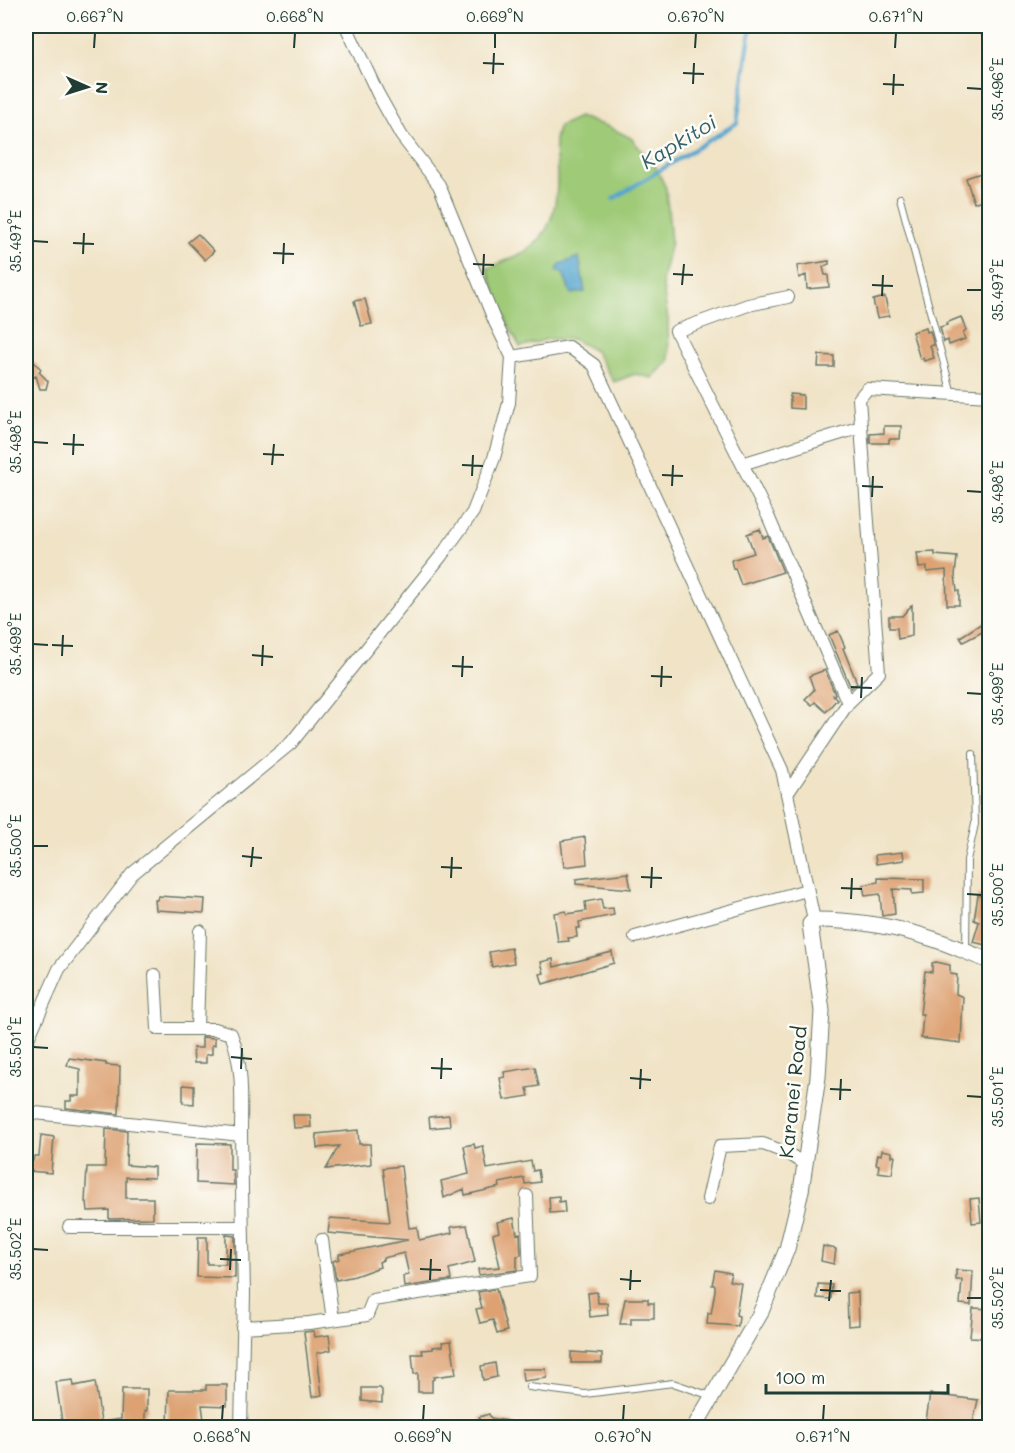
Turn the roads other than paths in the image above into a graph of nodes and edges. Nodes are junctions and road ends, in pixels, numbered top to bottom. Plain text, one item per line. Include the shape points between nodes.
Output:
1 (346, 26) edge
2 (982, 26) edge
3 (990, 49) edge
4 (900, 198) dead end
5 (788, 297) dead end
6 (512, 357) junction
7 (952, 394) junction
8 (990, 396) edge
9 (861, 427) junction
10 (742, 464) junction
11 (848, 703) junction
12 (973, 754) dead end
13 (787, 794) junction
14 (807, 890) junction
15 (814, 920) junction
16 (200, 931) dead end
17 (635, 937) dead end
18 (966, 952) junction
19 (990, 961) edge
20 (155, 975) dead end
21 (197, 1029) junction
22 (26, 1043) edge
23 (26, 1112) edge
24 (241, 1136) junction
25 (806, 1166) junction
26 (527, 1196) dead end
27 (708, 1199) dead end
28 (69, 1227) dead end
29 (242, 1227) junction
30 (322, 1240) dead end
31 (333, 1320) junction
32 (242, 1327) junction
33 (529, 1387) dead end
34 (712, 1396) junction
35 (241, 1428) edge
36 (694, 1428) edge

1 - 6 street via 401,135 439,185
2 - 3 lane
4 - 7 lane
5 - 10 street via 748,305 676,331
6 - 13 street via 569,347 594,365 782,770
6 - 22 street via 509,403 494,458 472,512 441,556 291,742 132,874 59,969
7 - 8 street
7 - 9 street via 867,389 858,399
9 - 10 street
9 - 11 street via 879,673
10 - 11 street
11 - 13 street
12 - 18 lane via 975,824 967,860
13 - 14 street
14 - 15 street
14 - 17 street
15 - 18 street via 847,920 898,928
15 - 25 street, Karanei Road via 810,924 822,1011
16 - 21 street
18 - 19 street
20 - 21 street via 158,1029
21 - 24 street via 231,1034 238,1051
23 - 24 street
24 - 29 street
25 - 27 street via 763,1144 720,1146
25 - 34 street, Karanei Road via 787,1249 760,1314
26 - 31 street via 530,1276 373,1300 367,1315
28 - 29 street
29 - 32 street
30 - 31 street
31 - 32 street
32 - 35 street
33 - 34 lane via 585,1394 673,1383
34 - 36 street, Karanei Road

